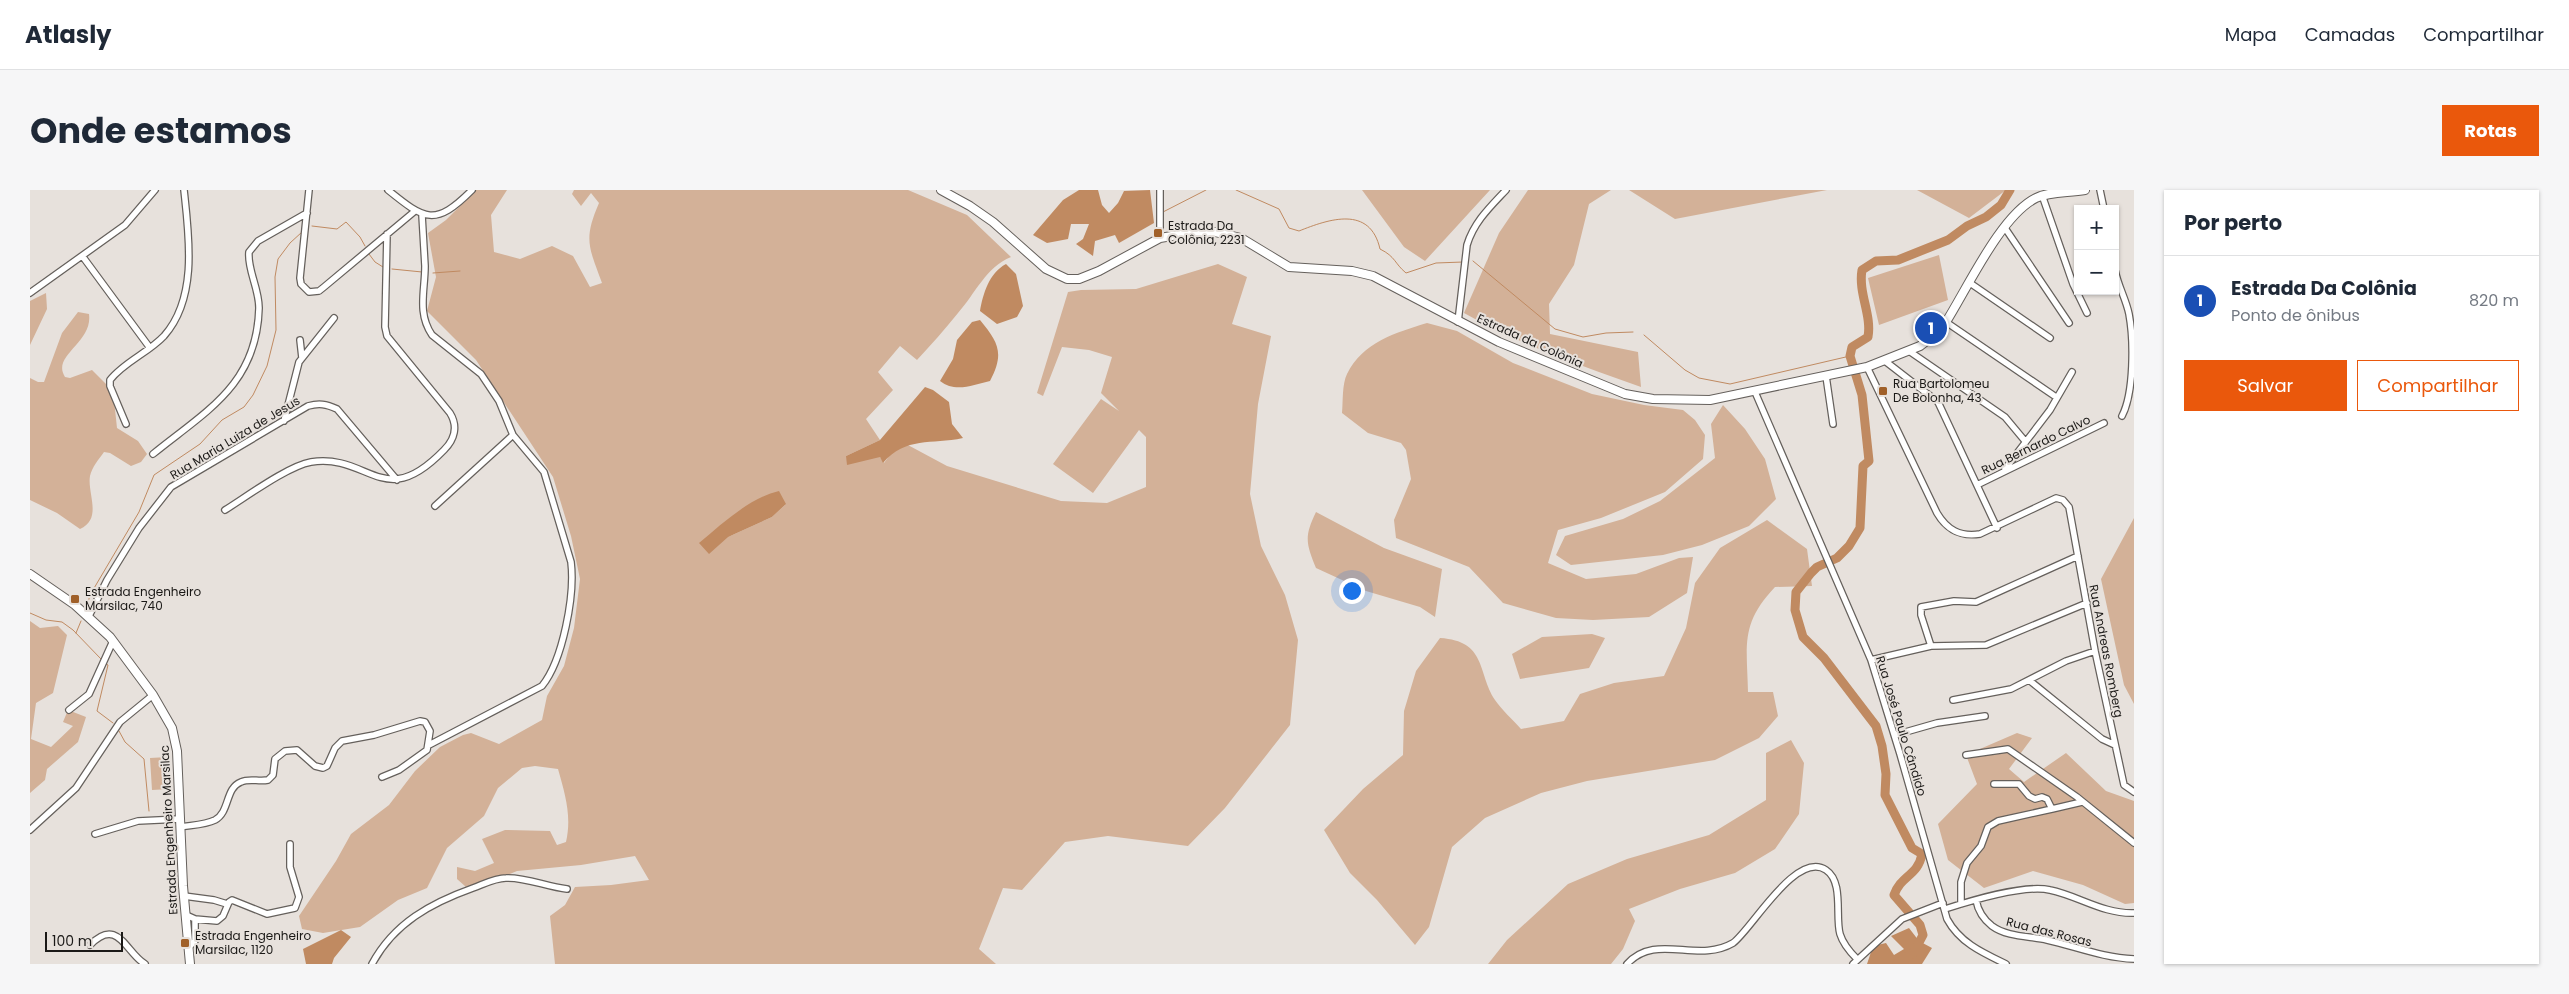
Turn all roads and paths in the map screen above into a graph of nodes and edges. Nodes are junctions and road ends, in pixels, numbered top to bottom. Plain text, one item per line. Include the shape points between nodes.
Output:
1 (155, 190) edge
2 (184, 190) edge
3 (309, 190) edge
4 (388, 190) edge
5 (472, 190) edge
6 (940, 190) edge
7 (1160, 190) edge
8 (1506, 190) edge
9 (2085, 190) edge
10 (2100, 190) edge
11 (2042, 195) junction
12 (2103, 205) edge
13 (415, 211) junction
14 (307, 213) junction
15 (422, 215) junction
16 (2005, 228) junction
17 (387, 234) junction
18 (1160, 238) junction
19 (83, 257) junction
20 (1970, 283) junction
21 (2119, 288) edge
22 (30, 293) edge
23 (2087, 313) dead end
24 (334, 318) dead end
25 (1458, 322) junction
26 (1946, 322) junction
27 (2069, 323) dead end
28 (2050, 338) dead end
29 (300, 340) dead end
30 (150, 348) junction
31 (1909, 351) junction
32 (302, 358) junction
33 (1885, 361) junction
34 (1867, 367) junction
35 (2072, 372) dead end
36 (1826, 376) junction
37 (1755, 392) junction
38 (2056, 397) junction
39 (2122, 416) dead end
40 (284, 421) junction
41 (2104, 423) dead end
42 (126, 424) dead end
43 (1833, 424) dead end
44 (513, 436) junction
45 (2025, 441) junction
46 (153, 454) dead end
47 (2004, 470) junction
48 (398, 480) junction
49 (1977, 484) junction
50 (435, 506) dead end
51 (225, 510) dead end
52 (1997, 528) junction
53 (2078, 556) junction
54 (30, 574) edge
55 (2087, 602) junction
56 (89, 616) junction
57 (113, 640) junction
58 (1931, 646) junction
59 (2095, 650) junction
60 (1871, 660) junction
61 (2029, 680) junction
62 (153, 695) junction
63 (1953, 700) dead end
64 (69, 710) dead end
65 (1984, 716) dead end
66 (1895, 735) junction
67 (429, 745) junction
68 (2115, 745) junction
69 (1966, 755) dead end
70 (382, 777) dead end
71 (1994, 784) dead end
72 (2134, 792) edge
73 (2082, 802) junction
74 (2052, 809) junction
75 (180, 823) junction
76 (30, 830) edge
77 (95, 834) dead end
78 (2134, 843) edge
79 (290, 844) dead end
80 (567, 888) dead end
81 (184, 896) junction
82 (1976, 900) junction
83 (227, 904) junction
84 (1961, 904) junction
85 (1944, 906) junction
86 (2134, 913) edge
87 (186, 915) junction
88 (195, 919) junction
89 (90, 944) dead end
90 (188, 948) junction
91 (2134, 960) edge
92 (1855, 962) edge
93 (145, 964) edge
94 (190, 964) edge
95 (372, 964) edge
96 (1627, 964) edge
97 (2006, 964) edge

1 - 19 street via 126,225
2 - 30 street via 189,266 184,294 169,329
3 - 14 street
4 - 13 street
5 - 15 street via 446,212
6 - 18 main road, Estrada da Colônia via 993,222 1046,269 1067,280 1099,271
7 - 18 street
8 - 25 street via 1470,234
9 - 11 main road, Estrada da Colônia
10 - 12 street
11 - 16 main road, Estrada da Colônia via 2020,209
11 - 23 street via 2073,284
13 - 15 street
13 - 17 street
14 - 17 street via 300,278 309,292 319,291
14 - 46 street via 258,241 249,252 259,309 254,344 242,374 210,411
15 - 44 street via 425,268 422,308 426,326 432,335 481,374 499,401
16 - 20 main road, Estrada da Colônia
16 - 27 street
17 - 48 street via 387,336 447,408 455,427 448,446 434,462
18 - 25 main road, Estrada da Colônia via 1195,232 1216,232 1241,238 1289,267 1373,276
19 - 22 street
19 - 30 street
20 - 26 main road, Estrada da Colônia
20 - 28 street
21 - 39 street via 2129,313 2131,333 2132,385
24 - 32 street
25 - 37 main road, Estrada da Colônia via 1625,394 1691,401
26 - 31 main road, Estrada da Colônia via 1937,333
26 - 38 street
29 - 32 street
30 - 42 street via 110,380
31 - 33 main road, Estrada da Colônia
31 - 45 street via 2005,417
32 - 40 street
33 - 34 main road, Estrada da Colônia
33 - 49 street via 1938,402
34 - 36 main road, Estrada da Colônia
34 - 52 street via 1941,520 1953,530 1968,535
35 - 38 street
36 - 37 main road, Estrada da Colônia
36 - 43 street
37 - 60 street, Rua José Paulo Cândido
38 - 45 street via 2050,410
40 - 48 street, Rua Maria Luiza de Jesus via 308,406 317,403 328,405 345,417
40 - 56 street, Rua Maria Luiza de Jesus via 172,487 139,528
41 - 47 street, Rua Bernardo Calvo
44 - 50 street
44 - 67 street via 548,479 571,562 572,588 560,648 542,686
45 - 47 street
47 - 49 street, Rua Bernardo Calvo
48 - 51 street via 381,478 333,462 309,462
49 - 52 street
52 - 53 street, Rua Andreas Romberg via 2056,498 2063,500 2069,507
53 - 55 street, Rua Andreas Romberg
53 - 58 street via 1976,602 1954,601 1921,607
54 - 56 main road, Estrada Engenheiro Marsilac
55 - 58 street via 1986,645
55 - 59 street, Rua Andreas Romberg
56 - 57 main road, Estrada Engenheiro Marsilac
57 - 62 main road, Estrada Engenheiro Marsilac
57 - 64 street via 89,694
58 - 60 street
59 - 61 street
59 - 68 street, Rua Andreas Romberg
60 - 66 street, Rua José Paulo Cândido
61 - 63 street via 2001,692
61 - 68 street via 2102,739
62 - 75 main road, Estrada Engenheiro Marsilac via 176,739
62 - 76 street via 120,722 76,788
65 - 66 street via 1937,723
66 - 85 street, Rua José Paulo Cândido
67 - 70 street via 411,763
67 - 75 street via 428,727 420,721 376,735 342,741 322,768 297,750 284,751 275,759 273,775 268,780 242,781 234,786 224,812 217,818 204,824
68 - 72 street, Rua Andreas Romberg via 2124,785
69 - 73 street via 2008,749
71 - 74 street via 2019,784 2029,796 2047,799
73 - 74 street
73 - 78 street
74 - 84 street via 1998,821 1988,827 1981,846 1967,863 1961,882
75 - 77 street via 138,821
75 - 81 main road, Estrada Engenheiro Marsilac
79 - 83 street via 290,867 299,897 298,905 287,911 267,914 236,900
80 - 95 street via 510,878 467,890 426,908 398,929
81 - 83 street
81 - 87 main road, Estrada Engenheiro Marsilac
82 - 84 street
82 - 86 street via 2048,889 2108,911
82 - 91 street, Rua das Rosas via 1986,921 2004,932 2101,956
83 - 88 street via 218,921
84 - 85 street
85 - 92 street via 1906,916
85 - 97 street, Rua José Paulo Cândido via 1952,927 1965,941
87 - 88 street
87 - 90 main road, Estrada Engenheiro Marsilac
88 - 90 street via 195,941
89 - 93 street via 102,936 117,936
90 - 94 main road, Estrada Engenheiro Marsilac
92 - 96 street via 1840,933 1832,875 1820,867 1804,870 1777,891 1747,930 1726,948 1695,956 1650,950

